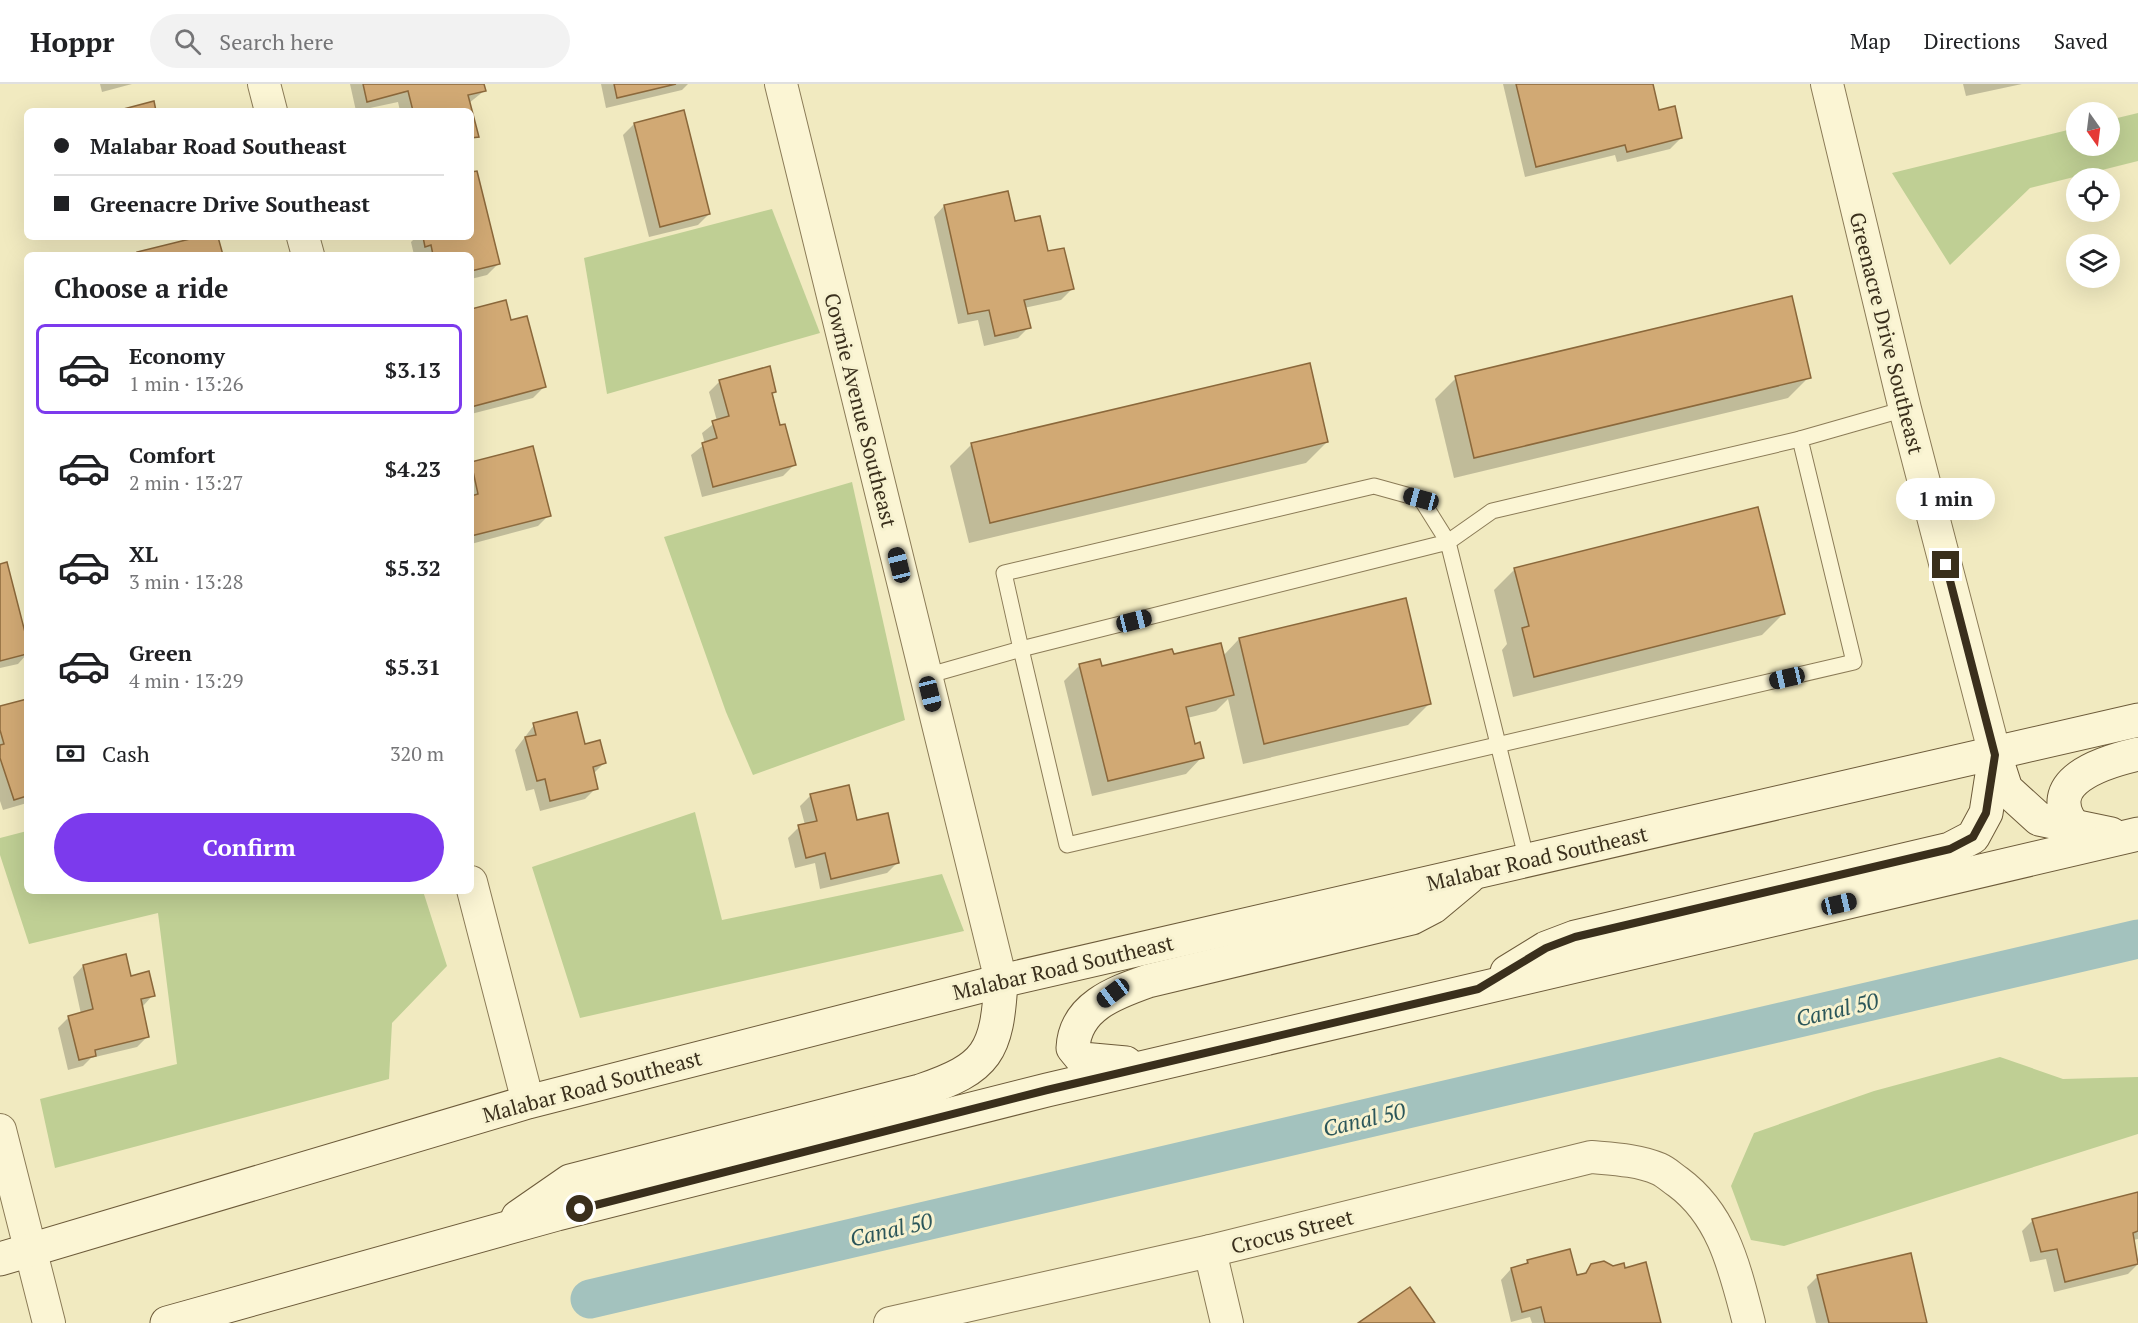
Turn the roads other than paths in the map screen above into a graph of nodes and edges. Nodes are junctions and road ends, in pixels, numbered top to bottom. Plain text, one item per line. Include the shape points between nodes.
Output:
1 (264, 84) edge
2 (781, 84) edge
3 (1827, 84) edge
4 (270, 108) edge
5 (1905, 409) junction
6 (1800, 439) junction
7 (1448, 542) junction
8 (1021, 649) junction
9 (926, 676) junction
10 (2138, 720) edge
11 (1498, 744) junction
12 (2138, 754) edge
13 (1995, 755) junction
14 (2075, 828) junction
15 (2133, 836) edge
16 (1527, 861) junction
17 (1475, 872) junction
18 (474, 894) edge
19 (1001, 981) junction
20 (1478, 989) junction
21 (1154, 1065) junction
22 (528, 1102) junction
23 (0, 1130) edge
24 (500, 1231) junction
25 (1210, 1251) junction
26 (15, 1254) edge
27 (49, 1323) edge
28 (167, 1323) edge
29 (890, 1323) edge
30 (1227, 1323) edge
31 (1749, 1323) edge

1 - 4 street
2 - 9 street, Cownie Avenue Southeast
3 - 5 street, Greenacre Drive Southeast
5 - 6 lane
5 - 13 street, Greenacre Drive Southeast
6 - 7 lane via 1492,511
6 - 11 lane via 1854,662
7 - 8 lane
7 - 8 lane via 1421,499 1374,486 1004,573
7 - 11 lane
8 - 9 lane
8 - 11 lane via 1067,844
9 - 19 street, Cownie Avenue Southeast
10 - 13 main road, Malabar Road Southeast
11 - 16 lane
12 - 14 main road via 2082,773 2069,788 2063,804
13 - 14 main road via 2006,789 2031,812 2039,819
13 - 16 main road, Malabar Road Southeast
13 - 20 main road via 1986,813 1973,837 1950,849 1575,937 1546,948
14 - 15 main road
15 - 20 main road
16 - 17 main road, Malabar Road Southeast
17 - 19 main road, Malabar Road Southeast
17 - 21 main road via 1433,907 1412,918 1148,981 1113,993 1085,1014 1074,1032 1073,1048 1082,1059
18 - 22 street
19 - 22 main road, Malabar Road Southeast
19 - 24 main road via 992,1044 973,1067 957,1078 570,1181
20 - 21 main road
21 - 24 main road
22 - 26 main road, Malabar Road Southeast
23 - 26 street
24 - 28 main road
25 - 29 street, Crocus Street
25 - 30 street
25 - 31 street, Crocus Street via 1591,1157 1623,1160 1660,1169 1688,1189 1712,1216 1724,1238
26 - 27 street

